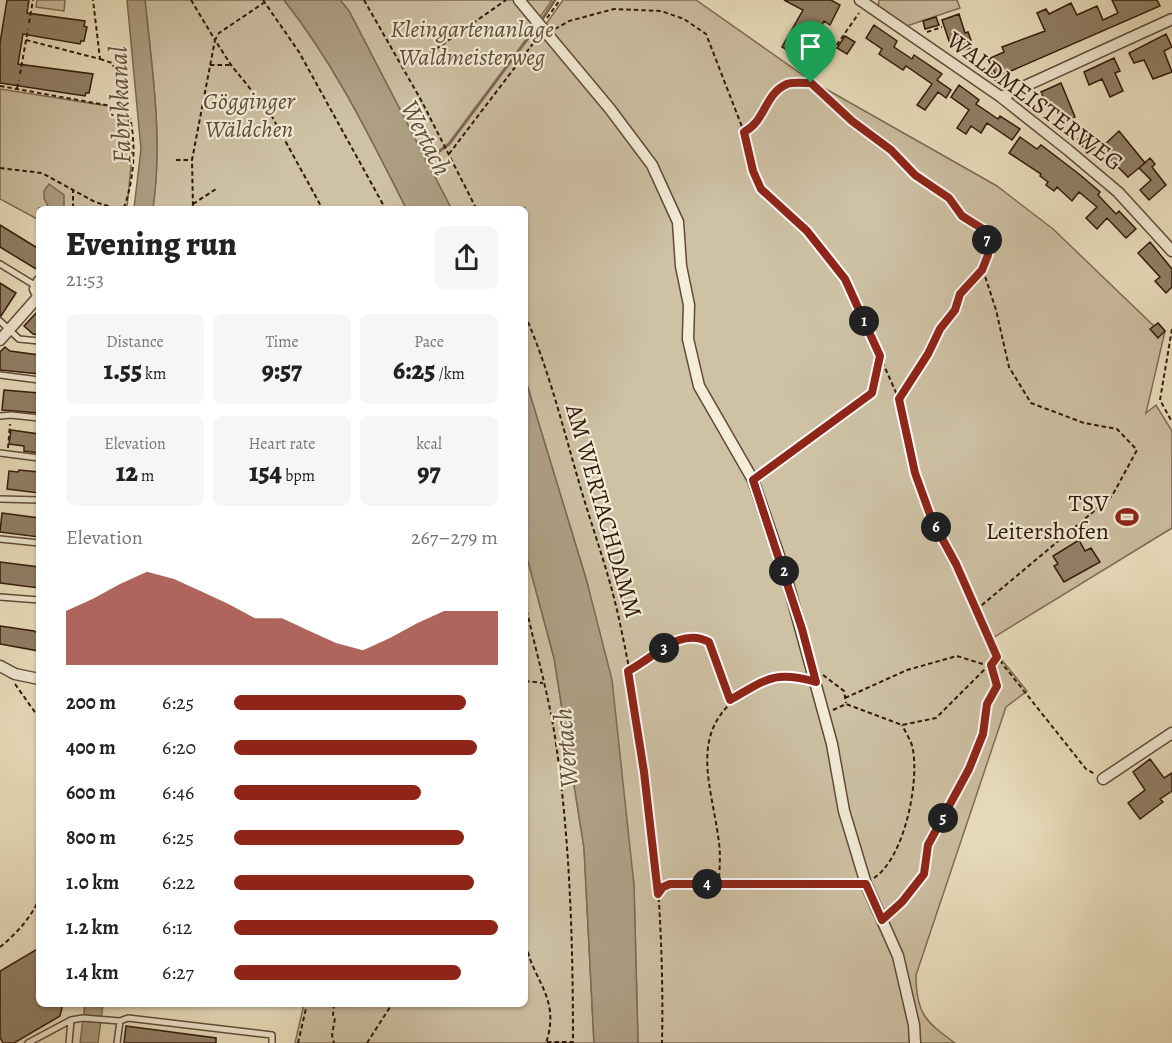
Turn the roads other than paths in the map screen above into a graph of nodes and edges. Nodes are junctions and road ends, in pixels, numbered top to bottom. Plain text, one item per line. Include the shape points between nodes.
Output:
1 (519, 0) edge
2 (863, 2) edge
3 (1172, 19) edge
4 (1001, 97) junction
5 (1172, 251) edge
6 (0, 264) edge
7 (36, 289) edge
8 (36, 293) edge
9 (0, 321) edge
10 (9, 330) junction
11 (0, 340) edge
12 (36, 341) edge
13 (0, 375) edge
14 (36, 380) edge
15 (0, 416) edge
16 (36, 418) edge
17 (0, 453) edge
18 (36, 458) edge
19 (0, 499) edge
20 (36, 500) edge
21 (0, 538) edge
22 (36, 543) edge
23 (0, 597) edge
24 (36, 600) edge
25 (0, 666) edge
26 (36, 678) edge
27 (1172, 733) edge
28 (1103, 779) road end
29 (71, 1020) junction
30 (118, 1021) junction
31 (28, 1043) edge
32 (69, 1043) edge
33 (117, 1043) edge
34 (272, 1043) edge
35 (915, 1043) edge

1 - 35 street via 652,165 678,222 689,305 688,339 699,386 753,480 796,608 844,811 866,884 898,956
2 - 4 street, WALDMEISTERWEG
3 - 4 street
4 - 5 street, WALDMEISTERWEG via 1118,192
6 - 7 lane
8 - 10 street
9 - 10 lane
10 - 11 street
10 - 12 lane via 19,339
13 - 14 lane
15 - 16 lane
17 - 18 lane
19 - 20 lane
21 - 22 lane
23 - 24 lane
25 - 26 street
27 - 28 street
29 - 30 lane
29 - 31 lane
29 - 32 lane
30 - 33 lane
30 - 34 lane via 128,1018 272,1035

